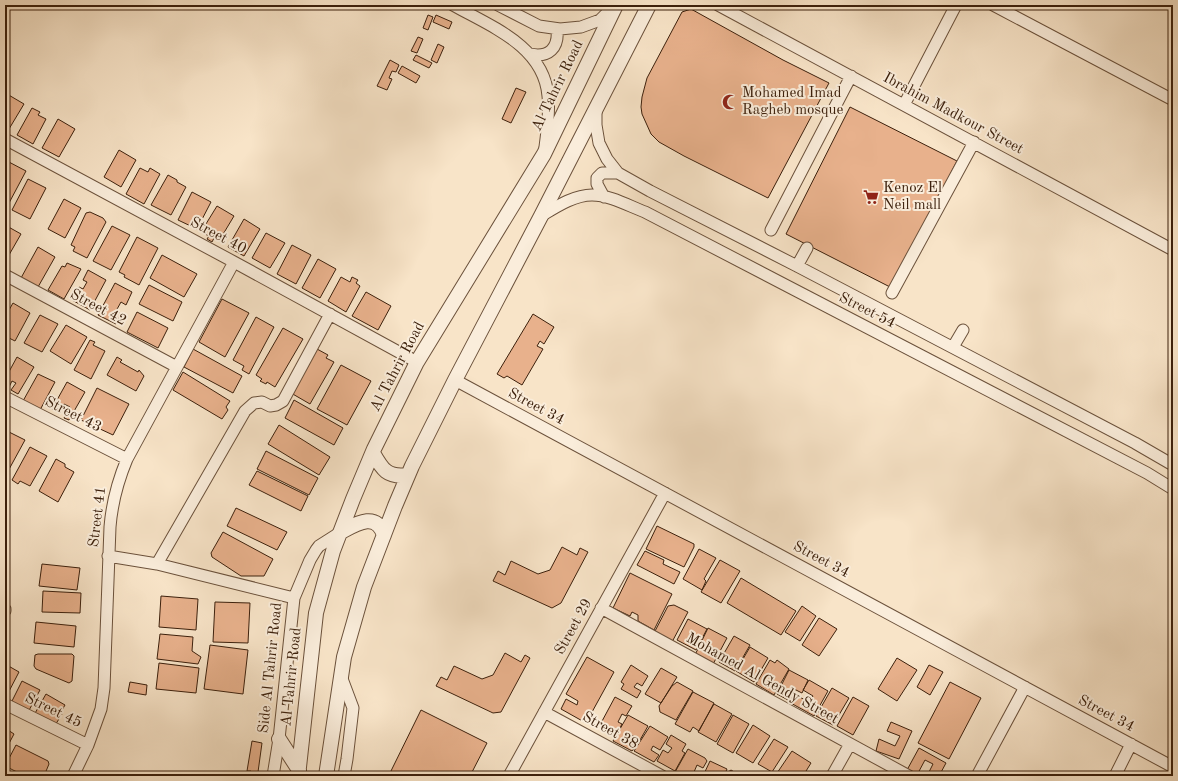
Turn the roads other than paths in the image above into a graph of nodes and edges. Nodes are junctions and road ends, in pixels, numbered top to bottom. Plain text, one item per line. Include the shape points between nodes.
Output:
1 (453, 5) edge
2 (498, 5) edge
3 (616, 5) edge
4 (649, 5) edge
5 (718, 5) edge
6 (956, 5) edge
7 (993, 5) edge
8 (514, 9) edge
9 (557, 29) junction
10 (530, 54) junction
11 (851, 76) junction
12 (1173, 100) edge
13 (904, 105) junction
14 (596, 108) junction
15 (5, 139) edge
16 (974, 142) junction
17 (544, 154) junction
18 (618, 173) junction
19 (604, 196) junction
20 (541, 216) junction
21 (771, 230) dead end
22 (807, 248) dead end
23 (1173, 250) edge
24 (234, 262) junction
25 (797, 266) junction
26 (5, 275) edge
27 (892, 293) dead end
28 (330, 314) junction
29 (962, 330) dead end
30 (954, 347) junction
31 (417, 362) junction
32 (177, 367) junction
33 (455, 380) junction
34 (5, 396) edge
35 (373, 453) junction
36 (127, 459) junction
37 (1173, 465) edge
38 (408, 475) junction
39 (1173, 490) edge
40 (665, 493) junction
41 (341, 532) junction
42 (384, 535) junction
43 (108, 556) junction
44 (157, 564) junction
45 (294, 598) junction
46 (601, 608) junction
47 (341, 674) junction
48 (1025, 687) junction
49 (5, 704) edge
50 (544, 712) junction
51 (278, 739) junction
52 (850, 744) junction
53 (1131, 744) junction
54 (88, 745) junction
55 (1173, 767) edge
56 (298, 773) edge
57 (73, 776) edge
58 (273, 776) edge
59 (326, 776) edge
60 (344, 776) edge
61 (508, 776) edge
62 (662, 776) edge
63 (832, 776) edge
64 (909, 776) edge
65 (977, 776) edge
66 (1115, 776) edge

1 - 10 street via 500,31
2 - 8 street
3 - 9 street via 600,20 581,27
3 - 17 street, Al Tahrir Road
4 - 14 street
5 - 11 street, Ibrahim Madkour Street
6 - 13 street
7 - 12 street
8 - 9 street via 539,26
9 - 10 street via 553,49 542,55
10 - 17 street via 544,76 548,94 549,112
11 - 13 street, Ibrahim Madkour Street
11 - 21 street
13 - 16 street, Ibrahim Madkour Street
14 - 18 street, Street 54 via 599,143
14 - 20 street
15 - 24 street, Street 40
16 - 23 street, Ibrahim Madkour Street
16 - 27 street
17 - 31 street, Al Tahrir Road
18 - 19 street via 602,173 597,178 597,184
18 - 25 street, Street 54
19 - 20 street, Street 54 via 591,195 574,199
19 - 39 street, Street 54 via 652,216 1147,473
20 - 33 street
22 - 25 street
24 - 28 street, Street 40
24 - 32 street, Street 41
25 - 30 street, Street 54
26 - 32 street, Street 42
28 - 31 street, Street 40
28 - 44 street via 283,401 270,406 262,402 254,403 245,411
29 - 30 street
30 - 37 street, Street 54
31 - 35 street, Al Tahrir Road
32 - 36 street, Street 41
33 - 38 street
33 - 40 street, Street 34
34 - 36 street, Street 43
35 - 38 street via 387,472 398,476
35 - 41 street, Al Tahrir Road
36 - 43 street, Street 41 via 117,481 112,504
38 - 42 street
40 - 46 street, Street 29
40 - 48 street, Street 34
41 - 42 street via 366,521 378,525
41 - 45 street, Side Al Tahrir Road via 316,550
41 - 56 street, Al Tahrir Road via 331,557 316,613
42 - 47 street via 364,587
43 - 44 street
43 - 54 street, Street 41 via 104,688 101,709
44 - 45 street
45 - 51 street, Side Al Tahrir Road
46 - 50 street, Street 29
46 - 52 street, Mohamed Al Gendy Street
47 - 59 street
47 - 60 street via 353,708
48 - 53 street, Street 34
48 - 65 street
49 - 54 street, Street 45
50 - 61 street, Street 29
50 - 62 street, Street 38
51 - 56 street
51 - 58 street, Side Al Tahrir Road
52 - 63 street
52 - 64 street, Mohamed Al Gendy Street
53 - 55 street, Street 34
53 - 66 street
54 - 57 street, Street 41

